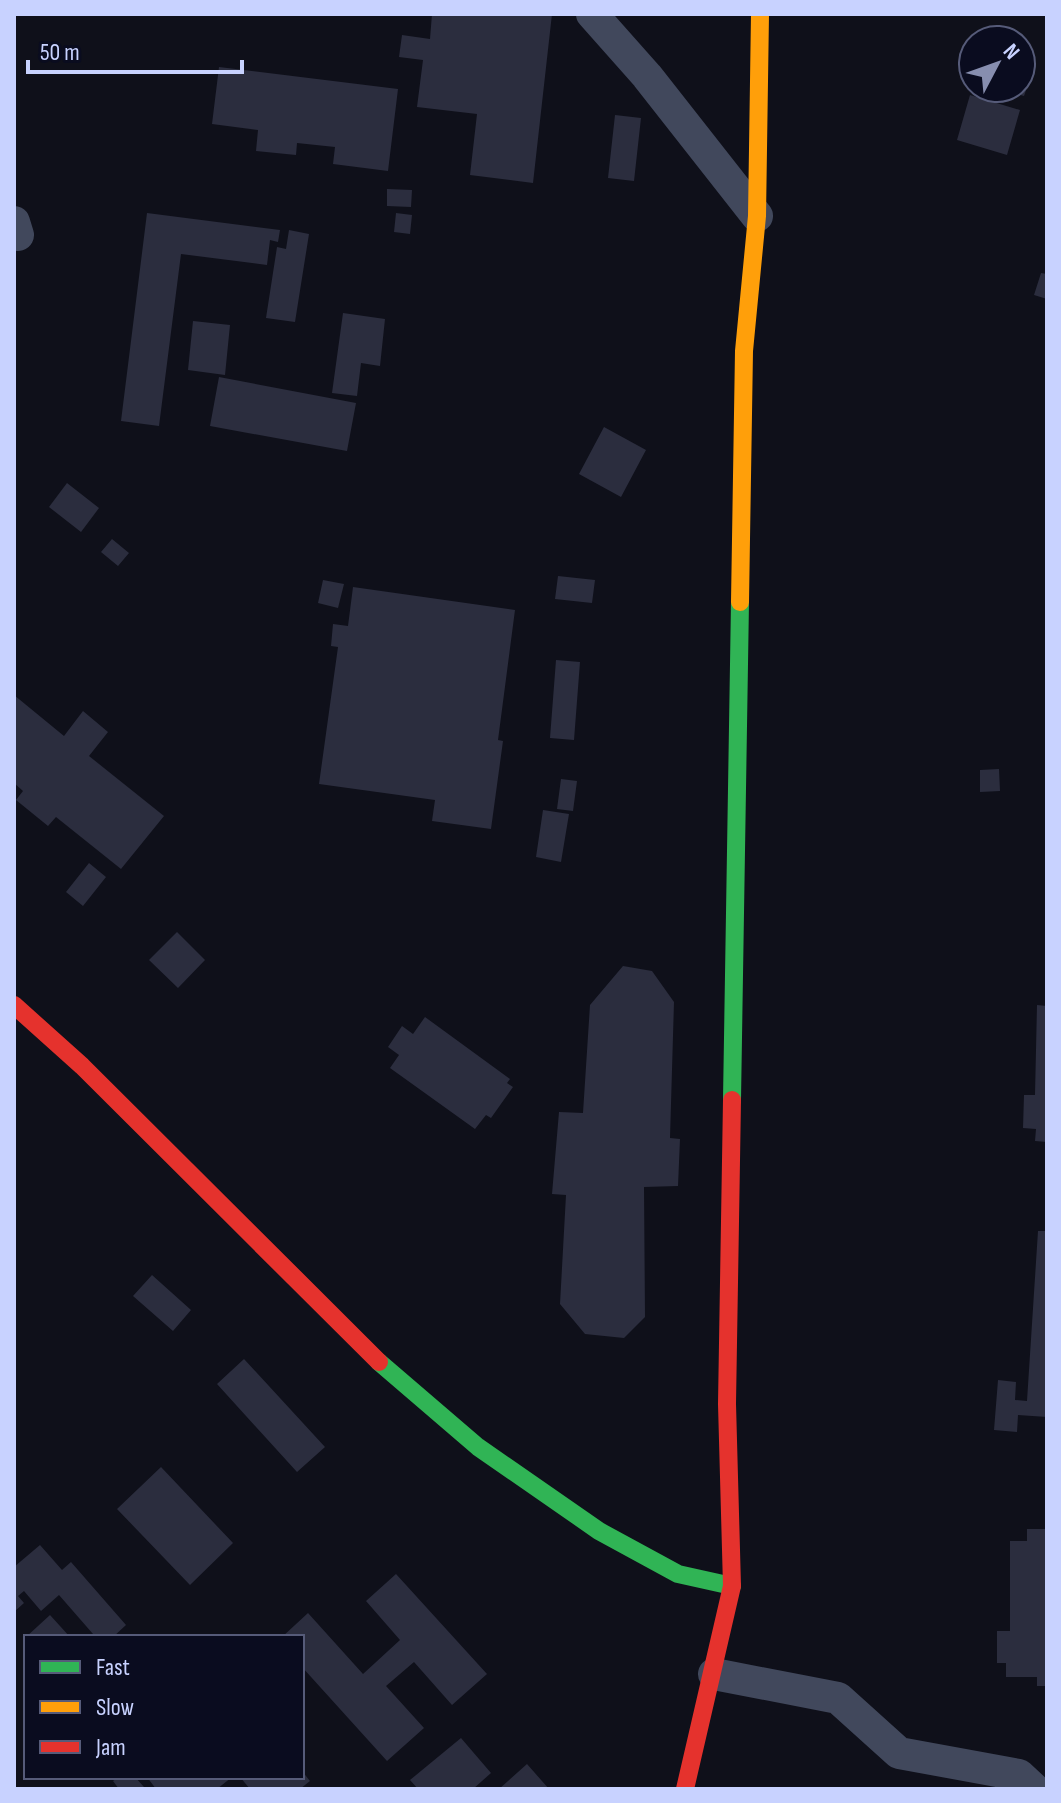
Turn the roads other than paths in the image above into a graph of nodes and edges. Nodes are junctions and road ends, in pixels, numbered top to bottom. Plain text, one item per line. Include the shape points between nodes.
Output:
1 (592, 14) edge
2 (760, 14) edge
3 (757, 216) junction
4 (14, 1005) edge
5 (732, 1586) junction
6 (714, 1674) junction
7 (685, 1789) edge
8 (1034, 1789) edge

1 - 3 street
2 - 3 street
3 - 5 street via 744,383 727,1404
4 - 5 street via 135,1115 359,1346 494,1461 600,1532 681,1576
5 - 6 street
6 - 7 street
6 - 8 street via 838,1698 899,1753 1019,1775

